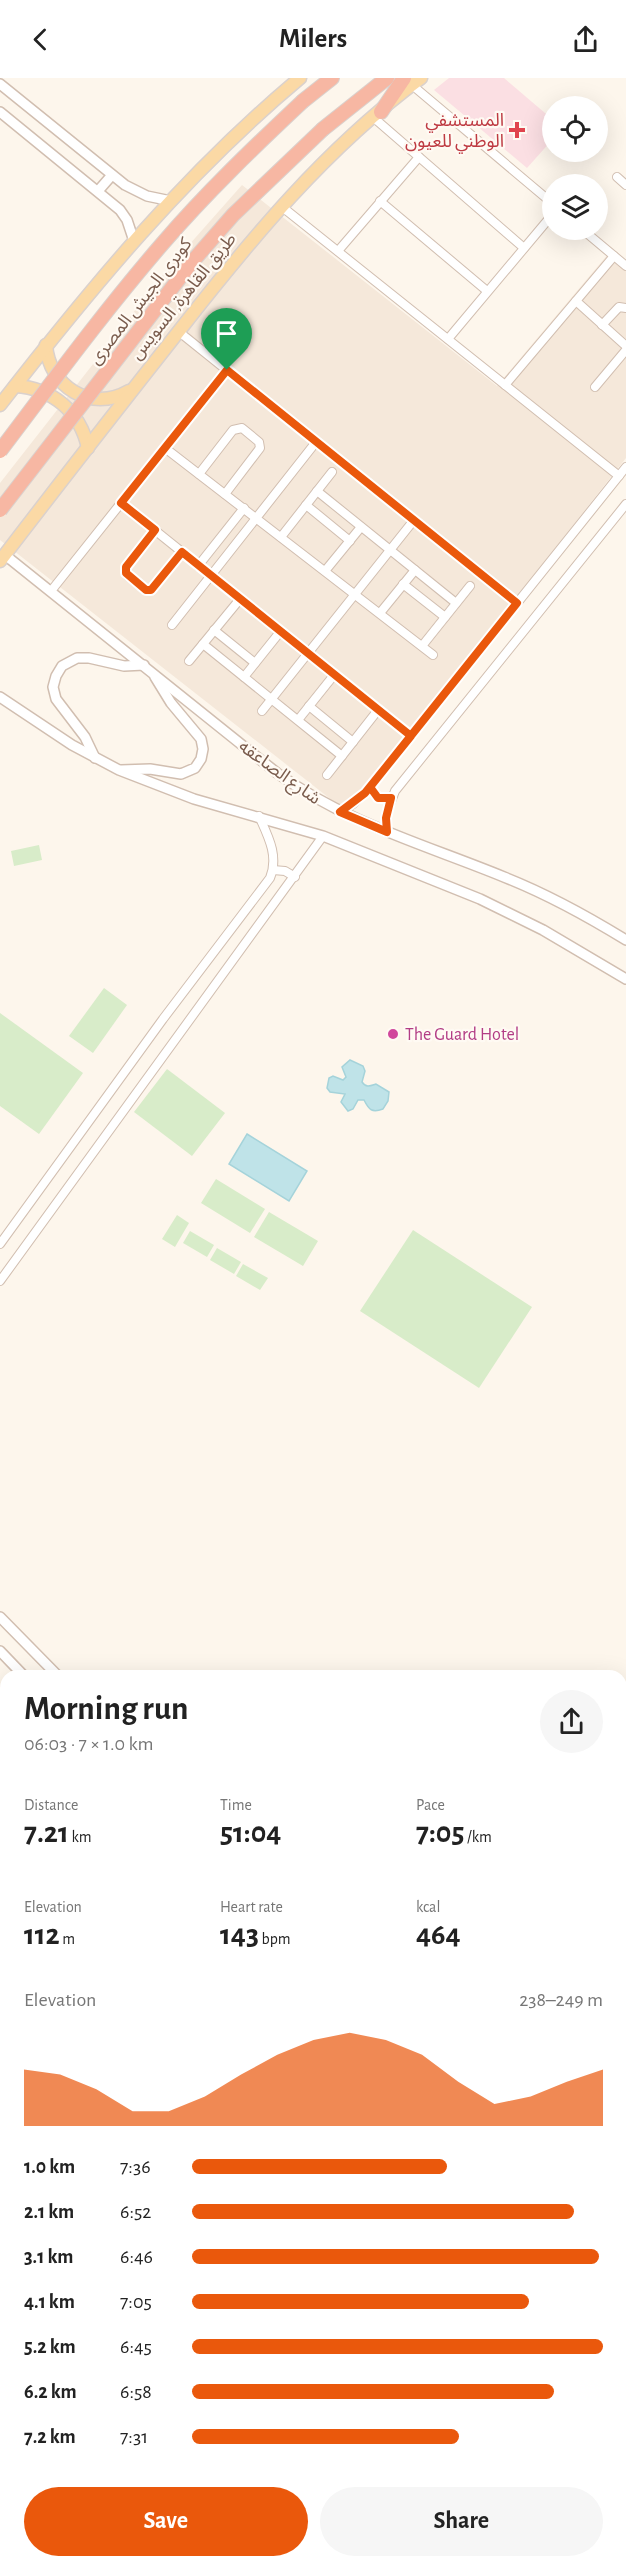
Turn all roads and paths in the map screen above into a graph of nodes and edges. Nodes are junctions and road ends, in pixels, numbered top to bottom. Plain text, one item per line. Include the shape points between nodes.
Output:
1 (300, 78) edge
2 (332, 78) edge
3 (387, 78) edge
4 (413, 80) edge
5 (0, 84) edge
6 (0, 112) edge
7 (377, 115) junction
8 (419, 157) junction
9 (112, 175) junction
10 (617, 177) dead end
11 (626, 185) edge
12 (98, 191) junction
13 (542, 194) edge
14 (171, 201) junction
15 (380, 201) junction
16 (281, 206) junction
17 (542, 227) edge
18 (595, 240) edge
19 (134, 241) junction
20 (524, 248) junction
21 (338, 251) junction
22 (614, 256) junction
23 (626, 266) edge
24 (487, 291) junction
25 (576, 301) junction
26 (626, 308) edge
27 (602, 325) junction
28 (178, 331) junction
29 (448, 339) junction
30 (46, 345) junction
31 (626, 348) edge
32 (227, 370) junction
33 (505, 385) junction
34 (15, 386) junction
35 (595, 387) dead end
36 (131, 390) junction
37 (0, 405) edge
38 (316, 442) junction
39 (88, 448) junction
40 (165, 448) junction
41 (0, 451) edge
42 (626, 467) edge
43 (332, 472) dead end
44 (199, 474) junction
45 (619, 476) junction
46 (317, 491) junction
47 (225, 494) junction
48 (121, 503) junction
49 (626, 504) edge
50 (306, 505) junction
51 (244, 508) junction
52 (0, 510) edge
53 (256, 518) junction
54 (414, 520) junction
55 (361, 527) junction
56 (155, 530) junction
57 (281, 537) junction
58 (350, 540) junction
59 (391, 551) junction
60 (182, 552) junction
61 (2, 554) edge
62 (198, 566) junction
63 (415, 570) junction
64 (325, 571) junction
65 (211, 575) junction
66 (404, 584) junction
67 (470, 586) dead end
68 (51, 591) junction
69 (356, 595) junction
70 (240, 599) junction
71 (456, 603) junction
72 (517, 603) junction
73 (380, 613) junction
74 (445, 617) junction
75 (172, 625) dead end
76 (214, 630) junction
77 (280, 632) junction
78 (203, 644) junction
79 (422, 646) junction
80 (308, 654) junction
81 (433, 655) dead end
82 (189, 662) dead end
83 (255, 663) junction
84 (144, 665) junction
85 (153, 672) junction
86 (334, 675) junction
87 (244, 677) junction
88 (0, 697) edge
89 (271, 699) junction
90 (309, 706) junction
91 (378, 710) junction
92 (262, 711) dead end
93 (298, 720) junction
94 (411, 736) junction
95 (353, 742) junction
96 (342, 756) junction
97 (95, 758) junction
98 (119, 770) junction
99 (327, 775) dead end
100 (370, 787) junction
101 (391, 798) junction
102 (340, 812) junction
103 (259, 816) junction
104 (387, 832) junction
105 (323, 836) junction
106 (273, 870) junction
107 (295, 877) junction
108 (626, 940) edge
109 (626, 979) edge
110 (0, 1244) edge
111 (0, 1281) edge
112 (0, 1617) edge
113 (0, 1651) edge
114 (18, 1670) edge
115 (52, 1670) edge

1 - 14 main road via 242,129
2 - 41 highway, كوبرى الجيش المصرى, bridge via 208,193 164,242
3 - 52 highway, كوبرى الجيش المصرى, bridge via 323,129 192,262
4 - 7 highway
4 - 13 street
5 - 9 street
6 - 12 street
7 - 8 street
7 - 16 main road, طريق القاهرة, السويس
8 - 15 street
8 - 20 street
9 - 12 street
9 - 14 street via 136,191
10 - 11 street
12 - 19 street via 120,210
14 - 19 main road
15 - 21 street
15 - 24 street
16 - 21 street
16 - 28 main road, طريق القاهرة, السويس
17 - 20 street
18 - 22 street
19 - 30 main road
20 - 24 street
21 - 29 street
22 - 23 street
22 - 25 street
24 - 29 street
25 - 27 street
25 - 33 street
26 - 27 street via 619,307
27 - 31 street
28 - 32 street
28 - 36 main road, طريق القاهرة, السويس
29 - 33 street
30 - 34 main road
30 - 36 main road via 54,373 75,393 103,399
31 - 35 street
32 - 38 street
32 - 40 street
33 - 45 street
34 - 37 main road
34 - 39 main road via 35,388 63,403 82,428
36 - 39 main road, طريق القاهرة, السويس
38 - 53 street
38 - 54 street
39 - 61 main road, طريق القاهرة, السويس
40 - 44 street
40 - 48 street
42 - 45 street
43 - 46 street
44 - 47 street
44 - 47 street via 233,430 242,428 259,442 260,448
45 - 72 street
46 - 50 street
46 - 55 street
47 - 51 street
48 - 56 street
48 - 68 street
49 - 101 street
50 - 57 street
50 - 58 street
51 - 53 street
51 - 62 street
53 - 57 street
53 - 65 street
54 - 59 street
54 - 72 street
55 - 58 street
55 - 59 street
56 - 60 street
56 - 60 street via 126,567 127,575 151,590
57 - 64 street
58 - 64 street
59 - 63 street
59 - 69 street
60 - 62 street
61 - 68 street, شارع الصاعقه
62 - 65 street
63 - 66 street
63 - 71 street
64 - 69 street
65 - 70 street
65 - 75 street
66 - 73 street
66 - 74 street
67 - 71 street
68 - 84 street, شارع الصاعقه
69 - 73 street
69 - 80 street
70 - 76 street
70 - 77 street
71 - 74 street
72 - 94 street
73 - 79 street
74 - 79 street
76 - 78 street
76 - 83 street
77 - 80 street
77 - 83 street
78 - 82 street
78 - 87 street
79 - 81 street
80 - 86 street
80 - 89 street
83 - 87 street
84 - 85 street, شارع الصاعقه
84 - 97 street via 124,666 77,658 62,666 56,676 56,699
85 - 98 street via 171,704 198,735 202,755 195,768 181,774
85 - 102 street, شارع الصاعقه via 277,773
86 - 90 street
86 - 91 street
87 - 89 street
88 - 97 street, شارع الصاعقه
89 - 92 street
89 - 93 street
90 - 93 street
90 - 95 street
91 - 94 street
91 - 95 street
93 - 96 street
94 - 100 street
95 - 96 street
96 - 99 street
97 - 98 street, شارع الصاعقه
98 - 103 street, شارع الصاعقه via 186,797
100 - 101 street via 378,798
100 - 102 street
101 - 104 street
102 - 104 street, شارع الصاعقه
103 - 105 street, شارع الصاعقه
103 - 106 street via 272,846
104 - 108 street, شارع الصاعقه via 531,888
105 - 107 street
105 - 109 street, شارع الصاعقه via 480,899 543,930
106 - 107 street
106 - 110 street via 262,891
107 - 111 street
112 - 115 street
113 - 114 street

